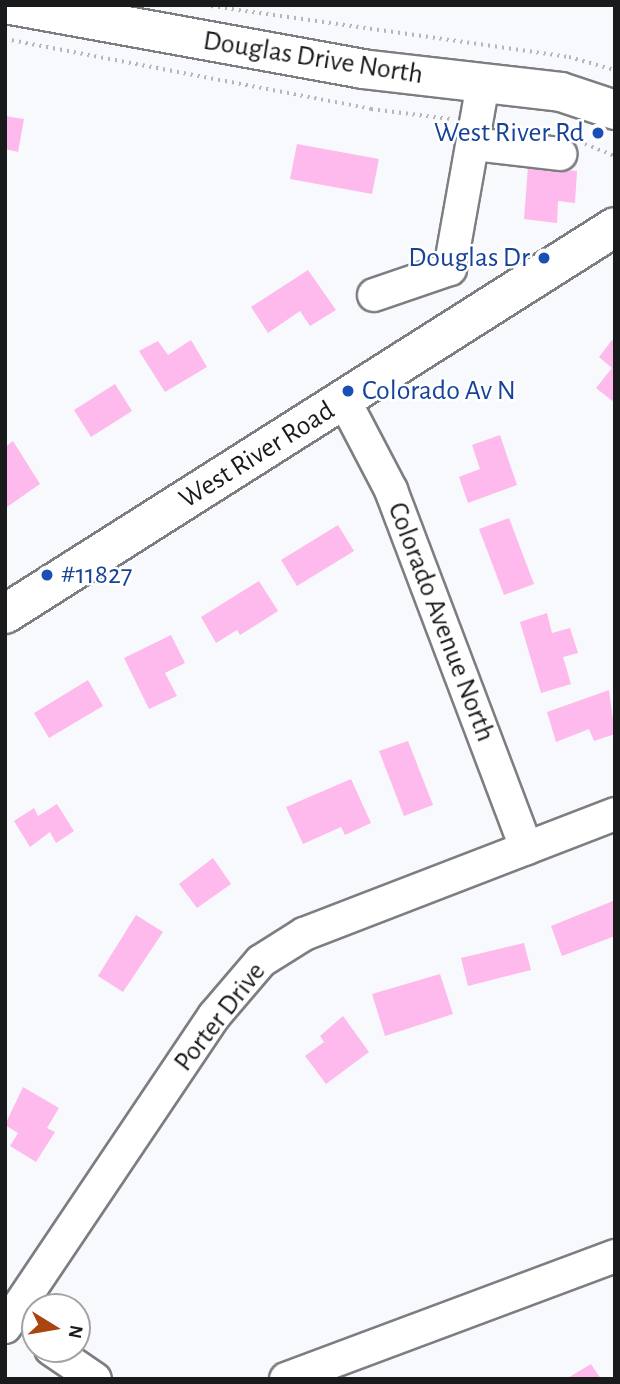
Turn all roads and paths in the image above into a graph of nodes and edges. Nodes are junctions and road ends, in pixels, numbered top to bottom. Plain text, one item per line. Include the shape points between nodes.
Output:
1 (11, 5) edge
2 (204, 5) edge
3 (5, 39) edge
4 (615, 70) edge
5 (483, 83) junction
6 (615, 110) edge
7 (476, 133) junction
8 (569, 148) joint
9 (615, 156) edge
10 (615, 227) edge
11 (374, 295) dead end
12 (344, 400) junction
13 (5, 614) edge
14 (615, 814) edge
15 (526, 848) junction
16 (615, 1256) edge
17 (14, 1326) edge
18 (72, 1363) edge
19 (95, 1379) edge
20 (286, 1379) edge

1 - 5 main road, Douglas Drive North via 362,69
2 - 4 path via 569,57
3 - 7 path via 371,108
5 - 6 main road, Douglas Drive North via 561,92
5 - 7 street
7 - 8 street
7 - 11 street via 450,269
8 - 9 path
10 - 12 main road, West River Road
12 - 13 main road, West River Road
12 - 15 street, Colorado Avenue North via 391,491
14 - 15 street, Porter Drive
15 - 17 street, Porter Drive via 304,933 261,961 214,1016
16 - 20 street
18 - 19 street

